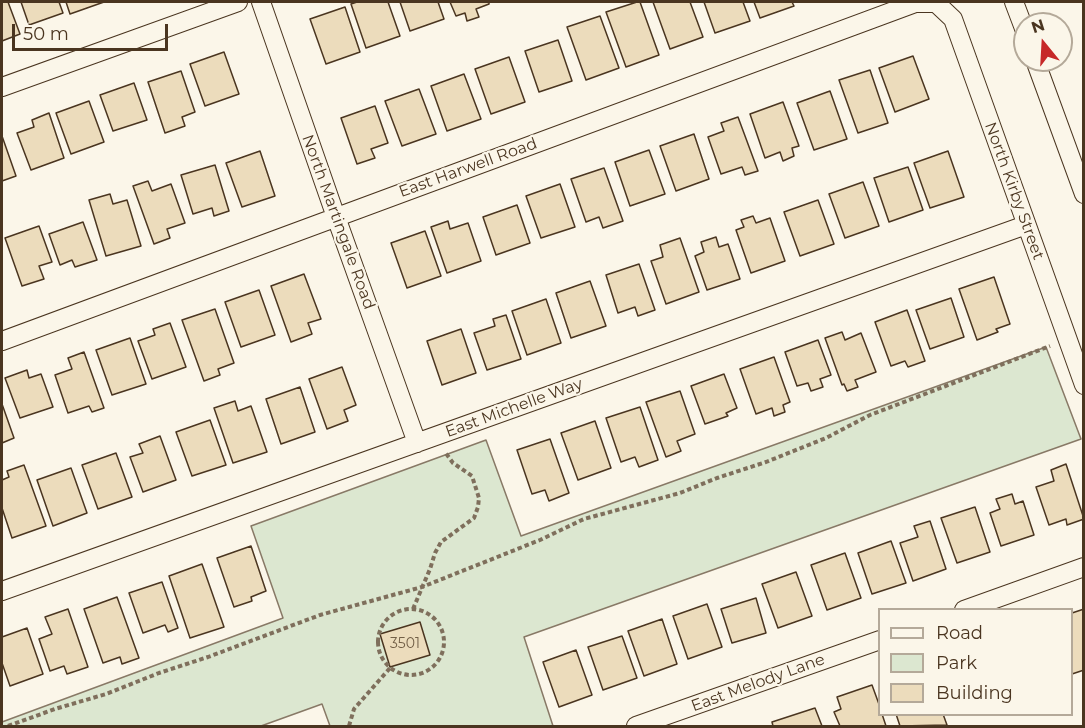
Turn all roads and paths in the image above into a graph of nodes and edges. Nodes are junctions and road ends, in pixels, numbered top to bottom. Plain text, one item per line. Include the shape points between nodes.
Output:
1 (238, 2) edge
2 (261, 2) edge
3 (936, 3) edge
4 (1039, 72) edge
5 (2, 87) edge
6 (1083, 194) edge
7 (336, 218) junction
8 (1026, 225) junction
9 (1067, 339) junction
10 (2, 341) edge
11 (1083, 385) edge
12 (437, 435) junction
13 (417, 442) junction
14 (1083, 567) edge
15 (422, 587) junction
16 (2, 591) edge
17 (967, 608) edge
18 (413, 609) junction
19 (878, 640) edge
20 (390, 668) junction
21 (8, 726) edge
22 (349, 726) edge
23 (636, 726) edge

1 - 5 street
2 - 7 street, North Martingale Road
3 - 7 street, East Harwell Road via 915,3
3 - 8 street, North Kirby Street via 952,18
4 - 6 street
7 - 10 street, East Harwell Road
7 - 13 street, North Martingale Road
8 - 9 street, North Kirby Street
8 - 12 street, East Michelle Way
9 - 11 street, North Kirby Street
9 - 15 path via 870,415 766,462 680,493 584,519
12 - 13 street, East Michelle Way
12 - 15 path via 453,464 472,476 479,498 474,518 441,542
13 - 16 street, East Michelle Way
14 - 17 street
15 - 18 path
15 - 21 path via 320,615
18 - 20 path via 393,614 380,630 379,651
18 - 20 path via 423,611 439,624 444,644 442,655 429,670 419,674 399,673
19 - 23 street, East Melody Lane
20 - 22 path via 354,710

